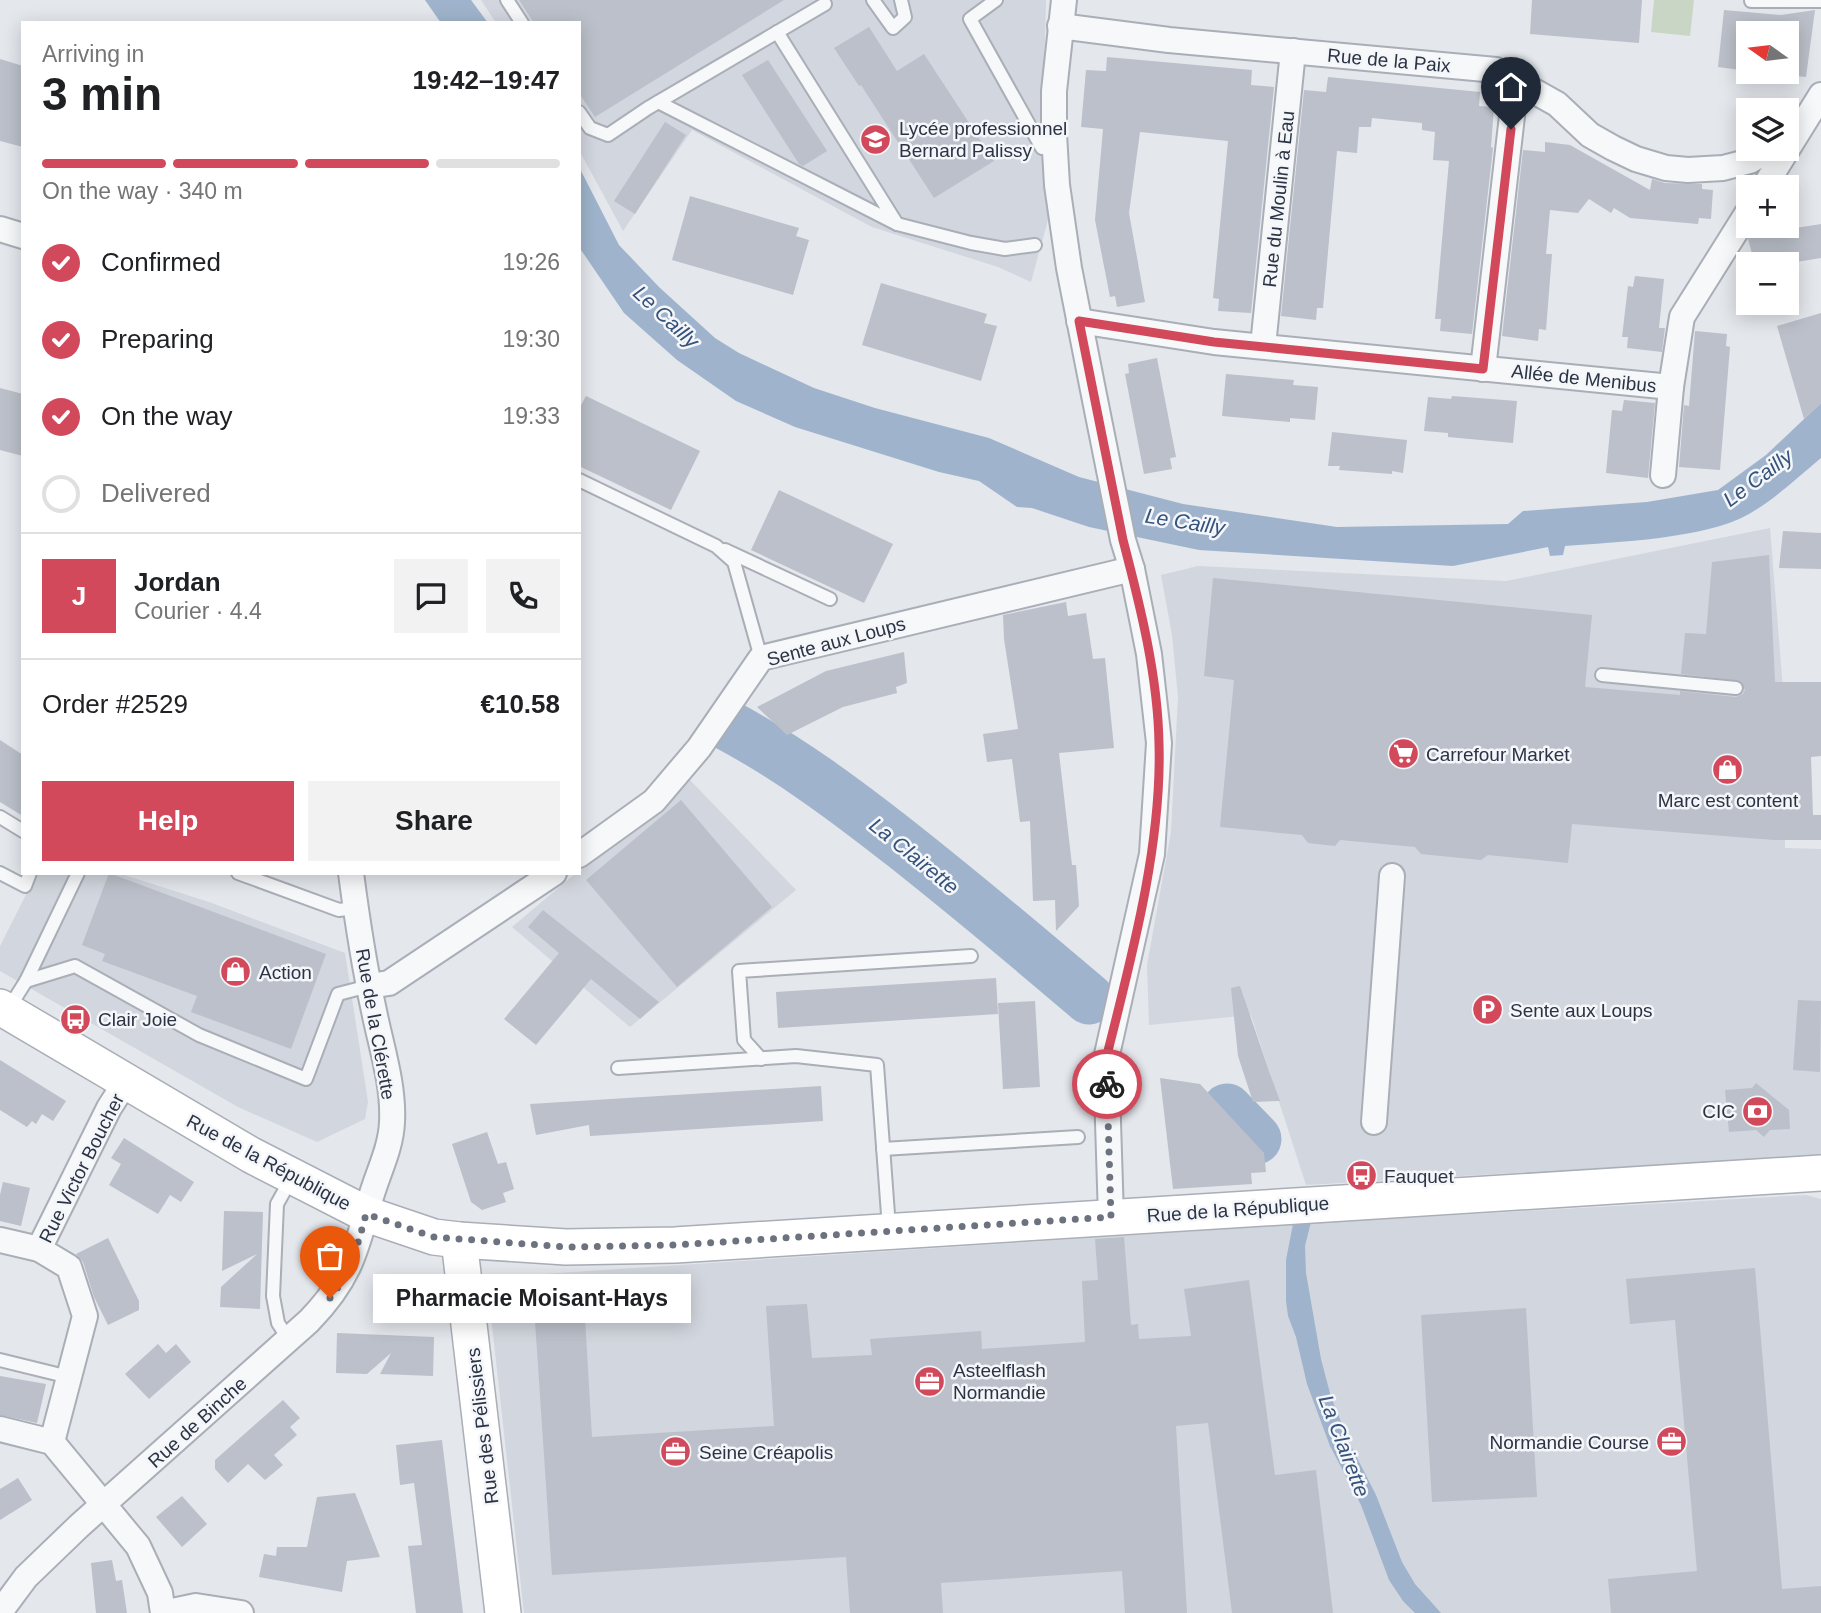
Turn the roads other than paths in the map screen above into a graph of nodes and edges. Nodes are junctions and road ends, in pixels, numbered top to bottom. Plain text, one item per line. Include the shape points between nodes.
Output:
1 (507, 0) edge
2 (873, 0) edge
3 (901, 0) edge
4 (996, 0) edge
5 (1064, 0) edge
6 (1751, 1) edge
7 (1821, 1) edge
8 (825, 4) dead end
9 (521, 21) edge
10 (1060, 26) junction
11 (777, 32) junction
12 (1293, 51) junction
13 (1516, 81) junction
14 (1054, 91) junction
15 (1821, 95) edge
16 (658, 102) junction
17 (581, 115) edge
18 (1799, 123) edge
19 (1743, 161) edge
20 (897, 224) junction
21 (0, 229) edge
22 (1736, 231) edge
23 (21, 235) edge
24 (1035, 245) dead end
25 (1079, 321) junction
26 (1263, 346) junction
27 (1483, 369) junction
28 (1671, 387) junction
29 (1663, 475) dead end
30 (581, 481) edge
31 (716, 546) junction
32 (1132, 569) junction
33 (830, 599) dead end
34 (761, 658) junction
35 (1602, 675) dead end
36 (1736, 688) dead end
37 (0, 817) edge
38 (21, 830) edge
39 (581, 854) edge
40 (0, 873) edge
41 (29, 875) edge
42 (77, 875) edge
43 (243, 875) edge
44 (351, 875) edge
45 (551, 875) edge
46 (1392, 876) dead end
47 (356, 908) junction
48 (971, 956) dead end
49 (26, 981) junction
50 (369, 986) junction
51 (4, 1009) edge
52 (761, 1059) junction
53 (618, 1068) dead end
54 (125, 1083) junction
55 (1374, 1122) dead end
56 (1078, 1137) dead end
57 (883, 1149) junction
58 (1821, 1173) edge
59 (292, 1177) junction
60 (366, 1214) junction
61 (1111, 1217) junction
62 (890, 1232) junction
63 (447, 1238) junction
64 (0, 1240) edge
65 (39, 1249) junction
66 (289, 1340) junction
67 (0, 1360) edge
68 (69, 1377) junction
69 (0, 1429) edge
70 (52, 1442) junction
71 (104, 1505) junction
72 (0, 1612) edge
73 (163, 1613) edge
74 (241, 1613) edge
75 (503, 1613) edge

1 - 9 lane
2 - 3 lane via 894,28 905,17
4 - 14 lane via 970,19 1042,148
5 - 10 street
6 - 7 lane
8 - 11 lane
10 - 12 street, Rue de la Paix
10 - 14 street
11 - 16 lane
11 - 20 lane
12 - 13 street, Rue de la Paix via 1496,71
12 - 26 street, Rue du Moulin à Eau
13 - 19 street, Rue de la Paix via 1557,104 1590,135 1636,159 1688,170 1723,168
13 - 27 street
14 - 25 street via 1057,185
15 - 18 street
16 - 17 lane via 608,135 590,128
16 - 20 lane
20 - 24 lane via 1005,249
21 - 23 street
22 - 28 street, Allée de Menibus via 1682,317
25 - 26 street, Allée de Menibus
25 - 32 street
26 - 27 street, Allée de Menibus
27 - 28 street, Allée de Menibus
28 - 29 street, Allée de Menibus
30 - 31 lane
31 - 33 lane
31 - 34 lane via 734,562
32 - 34 street, Sente aux Loups
32 - 61 street via 1149,654 1159,743 1158,779 1152,854 1106,1059
34 - 39 street, Sente aux Loups via 654,801
35 - 36 lane
37 - 38 lane
40 - 41 lane via 24,886
42 - 49 lane
43 - 47 lane via 339,910
44 - 47 street, Rue de la Clérette
45 - 50 street via 398,978
46 - 55 street
47 - 50 street, Rue de la Clérette
48 - 52 lane via 739,971 744,1040
49 - 50 lane via 75,966 199,1035 306,1079 338,994
49 - 51 lane
50 - 60 street, Rue de la Clérette via 392,1119
51 - 54 street, Rue de la République
52 - 53 lane
52 - 57 lane via 796,1056 877,1065
54 - 59 street, Rue de la République
54 - 65 street, Rue Victor Boucher
56 - 57 lane
57 - 62 lane
58 - 61 street, Rue de la République
59 - 60 street, Rue de la République
59 - 66 lane via 277,1204 273,1296 278,1322
60 - 63 street, Rue de la République
60 - 66 street, Rue de Binche via 340,1285
61 - 62 street, Rue de la République
62 - 63 street, Rue de la République via 604,1247
63 - 75 street, Rue des Pélissiers
64 - 65 street
65 - 68 street, Rue Victor Boucher via 69,1267 85,1315
66 - 71 street, Rue de Binche
67 - 68 lane
68 - 70 street, Rue Victor Boucher
69 - 70 street
70 - 71 street
71 - 72 street, Rue de Binche via 26,1577
71 - 73 street via 138,1546 160,1593
73 - 74 street via 197,1606

